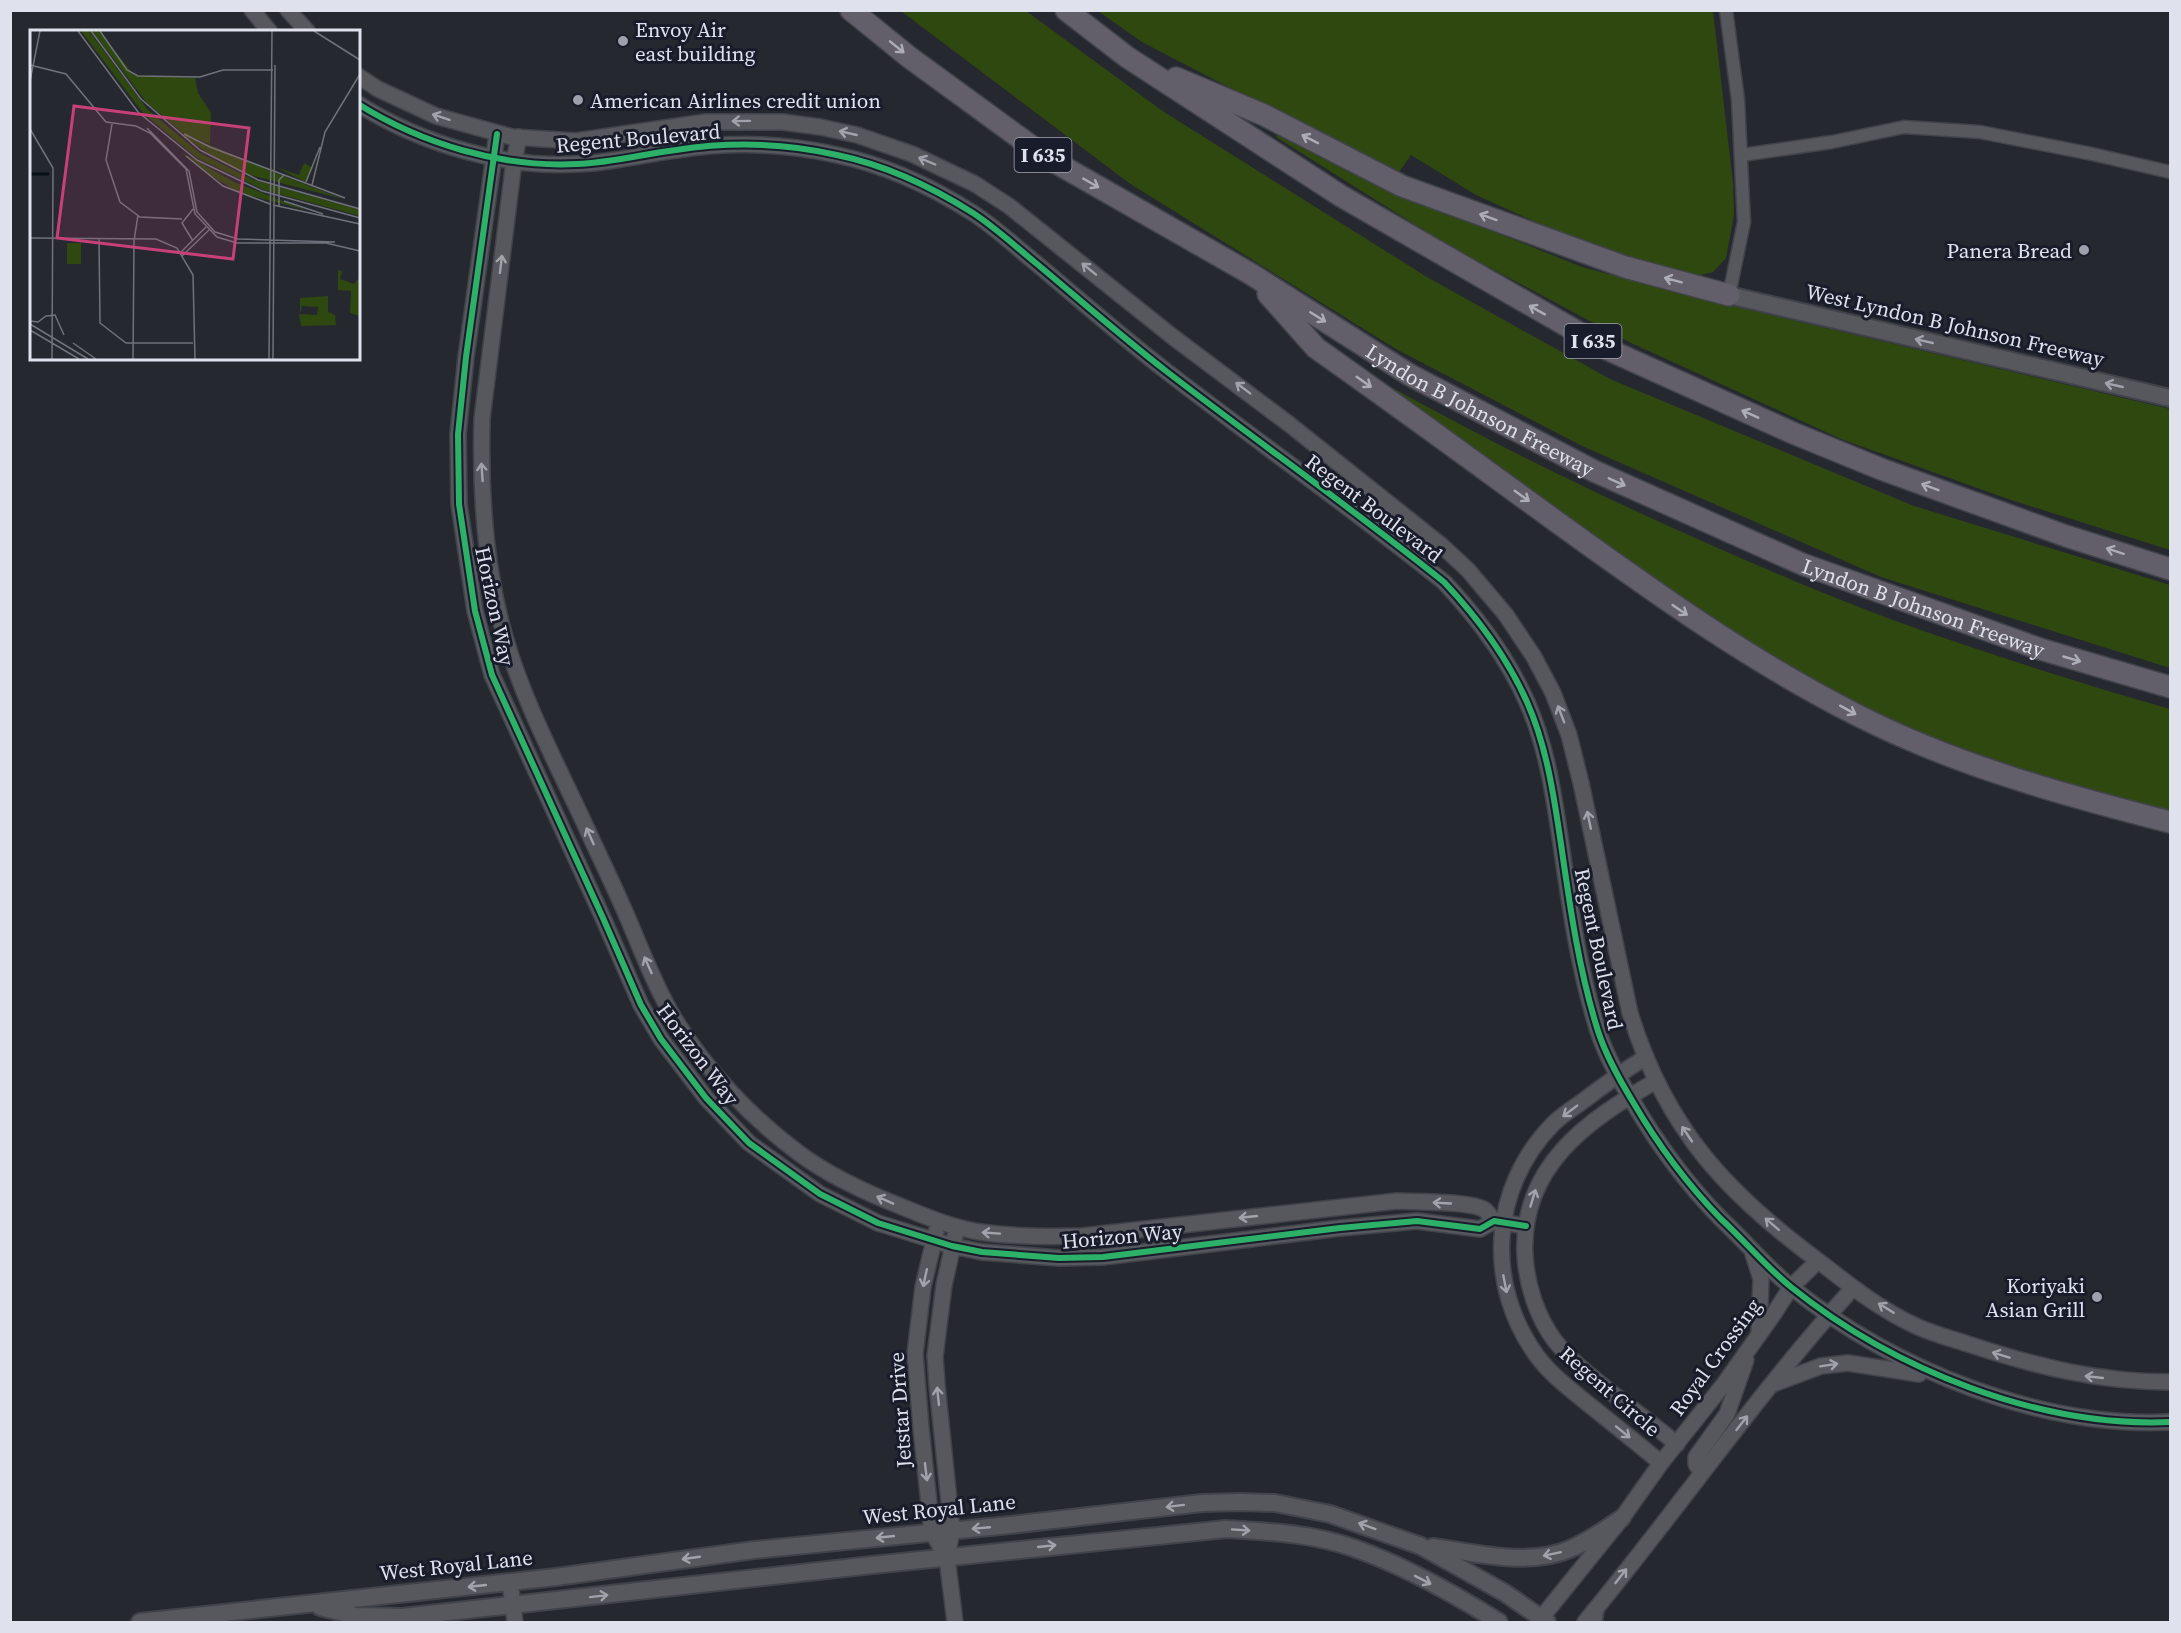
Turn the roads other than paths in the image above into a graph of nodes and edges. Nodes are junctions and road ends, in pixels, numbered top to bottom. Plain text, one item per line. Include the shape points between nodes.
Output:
1 (252, 10) edge
2 (288, 10) edge
3 (851, 10) edge
4 (1066, 10) edge
5 (1726, 10) edge
6 (268, 30) edge
7 (306, 30) edge
8 (1127, 57) junction
9 (360, 77) edge
10 (360, 105) edge
11 (497, 134) junction
12 (519, 137) junction
13 (1742, 155) junction
14 (495, 158) junction
15 (514, 161) junction
16 (2170, 172) edge
17 (1251, 274) junction
18 (1729, 295) junction
19 (2170, 398) edge
20 (484, 501) junction
21 (459, 504) junction
22 (2170, 569) edge
23 (2170, 687) edge
24 (2170, 822) edge
25 (614, 890) junction
26 (599, 908) junction
27 (623, 908) junction
28 (1646, 1057) junction
29 (1617, 1076) junction
30 (1656, 1081) junction
31 (1629, 1096) junction
32 (939, 1222) junction
33 (1195, 1222) junction
34 (1499, 1222) junction
35 (1526, 1226) junction
36 (958, 1227) junction
37 (1044, 1237) junction
38 (933, 1240) junction
39 (952, 1246) junction
40 (1196, 1246) junction
41 (1750, 1249) junction
42 (1042, 1257) junction
43 (1818, 1261) junction
44 (1791, 1287) junction
45 (1853, 1288) junction
46 (1829, 1314) junction
47 (1755, 1341) junction
48 (1583, 1370) junction
49 (1949, 1380) junction
50 (1561, 1381) junction
51 (2170, 1382) edge
52 (1773, 1384) junction
53 (2170, 1422) edge
54 (1677, 1444) junction
55 (1661, 1463) junction
56 (1701, 1472) junction
57 (1622, 1518) junction
58 (952, 1530) junction
59 (932, 1532) junction
60 (1421, 1546) junction
61 (947, 1558) junction
62 (510, 1582) junction
63 (310, 1604) junction
64 (514, 1614) edge
65 (1591, 1619) edge
66 (1542, 1621) edge
67 (140, 1623) edge
68 (954, 1623) edge
69 (1499, 1623) edge

1 - 6 street
2 - 7 street
3 -> 17 highway, Lyndon B Johnson Freeway / I 635 via 1046,157
4 - 8 highway, I 635
5 - 13 street
18 -> 8 highway via 1625,267 1402,186 1264,115
22 -> 8 highway, I 635 via 1881,469 1609,350 1341,196
11 -> 9 street, Regent Boulevard via 436,116
10 - 14 street, Regent Boulevard via 423,138
11 - 12 street, Regent Boulevard
11 - 14 street, Horizon Way
12 - 15 street, Horizon Way
28 -> 12 street, Regent Boulevard via 1630,1013 1569,735 1553,693 1506,615 1441,545 1009,206 937,165 856,135 783,122 706,122 576,141
13 - 16 street via 1904,127 1980,132
13 - 18 street via 1744,222
14 - 15 street, Regent Boulevard
14 - 21 street, Horizon Way via 462,393
20 -> 15 street, Horizon Way via 482,419
15 - 29 street, Regent Boulevard via 574,165 676,150 773,146 838,155 924,186 974,214 1164,370 1444,582 1488,634 1528,704 1552,788 1581,964 1598,1032
17 -> 23 highway, Lyndon B Johnson Freeway / I 635 via 1410,375 1604,476 1802,564 2040,649
17 -> 24 highway via 1316,348 1738,648 1858,716 1941,752 2097,804
19 -> 18 main road, West Lyndon B Johnson Freeway
20 - 21 street
25 -> 20 street, Horizon Way via 523,689 505,638 489,557
21 - 26 street, Horizon Way via 475,611 492,675
25 - 26 street
25 - 27 street, Horizon Way
26 - 27 street
26 - 38 street, Horizon Way via 641,1005 661,1039 706,1098 749,1143 820,1194 878,1223
32 -> 27 street, Horizon Way via 884,1200 799,1154 740,1102 708,1066 674,1017
28 - 29 street, Regent Circle
28 - 30 street, Regent Boulevard
29 - 31 street, Regent Boulevard
29 -> 34 street, Regent Circle via 1543,1135 1531,1151
30 - 31 street, Regent Circle
43 -> 30 street, Regent Boulevard via 1731,1188 1706,1161
35 -> 31 street, Regent Circle via 1534,1194 1561,1150
31 - 41 street, Regent Boulevard via 1677,1170
32 - 36 street, Horizon Way
32 - 38 street, Jetstar Drive
34 -> 33 street, Horizon Way via 1484,1209 1397,1201
33 - 37 street, Horizon Way
33 - 40 street
34 - 35 street, Horizon Way
34 - 40 street, Horizon Way via 1480,1229 1393,1222
34 -> 50 street, Regent Circle via 1505,1290 1521,1330 1539,1358
35 - 48 street, Regent Circle via 1526,1274 1537,1312 1555,1341
37 -> 36 street, Horizon Way
36 - 39 street, Jetstar Drive
37 - 42 street
38 - 39 street, Horizon Way
38 -> 59 street, Jetstar Drive via 915,1354
39 - 42 street, Horizon Way
58 -> 39 street, Jetstar Drive via 935,1356
40 - 42 street, Horizon Way via 1104,1257
41 - 44 street, Regent Boulevard
41 - 47 street via 1761,1279
43 - 44 street, Royal Crossing
43 - 45 street, Regent Boulevard
44 - 46 street, Regent Boulevard
44 - 47 street, Royal Crossing
45 - 46 street
51 -> 45 street, Regent Boulevard via 2084,1376 2010,1358 1919,1328
46 - 49 street, Regent Boulevard via 1896,1356
46 - 52 street
47 - 54 street, Royal Crossing
47 - 56 street via 1727,1414 1696,1456
48 - 50 street
48 - 54 street, Regent Circle
52 -> 49 street via 1821,1366 1848,1363
49 - 53 street, Regent Boulevard via 2025,1405 2109,1421
50 -> 55 street, Regent Circle
56 -> 52 street
54 - 55 street, Royal Crossing
55 - 57 street, Royal Crossing
65 -> 56 street
57 -> 60 main road via 1570,1549 1532,1557
57 - 66 street, Royal Crossing
58 - 59 main road, West Royal Lane
60 -> 58 main road, West Royal Lane via 1330,1514 1275,1503 1192,1504
58 - 61 street, Jetstar Drive
59 - 61 street, Jetstar Drive
59 -> 62 main road, West Royal Lane via 754,1550
60 - 66 main road, West Royal Lane via 1495,1587
64 -> 61 main road, West Royal Lane via 872,1564
61 - 68 street, Jetstar Drive
61 -> 69 main road, West Royal Lane via 1226,1528 1260,1531 1330,1541 1381,1558
62 -> 63 main road, West Royal Lane
62 - 64 street
63 - 64 main road, West Royal Lane via 356,1616
63 - 67 main road, West Royal Lane

